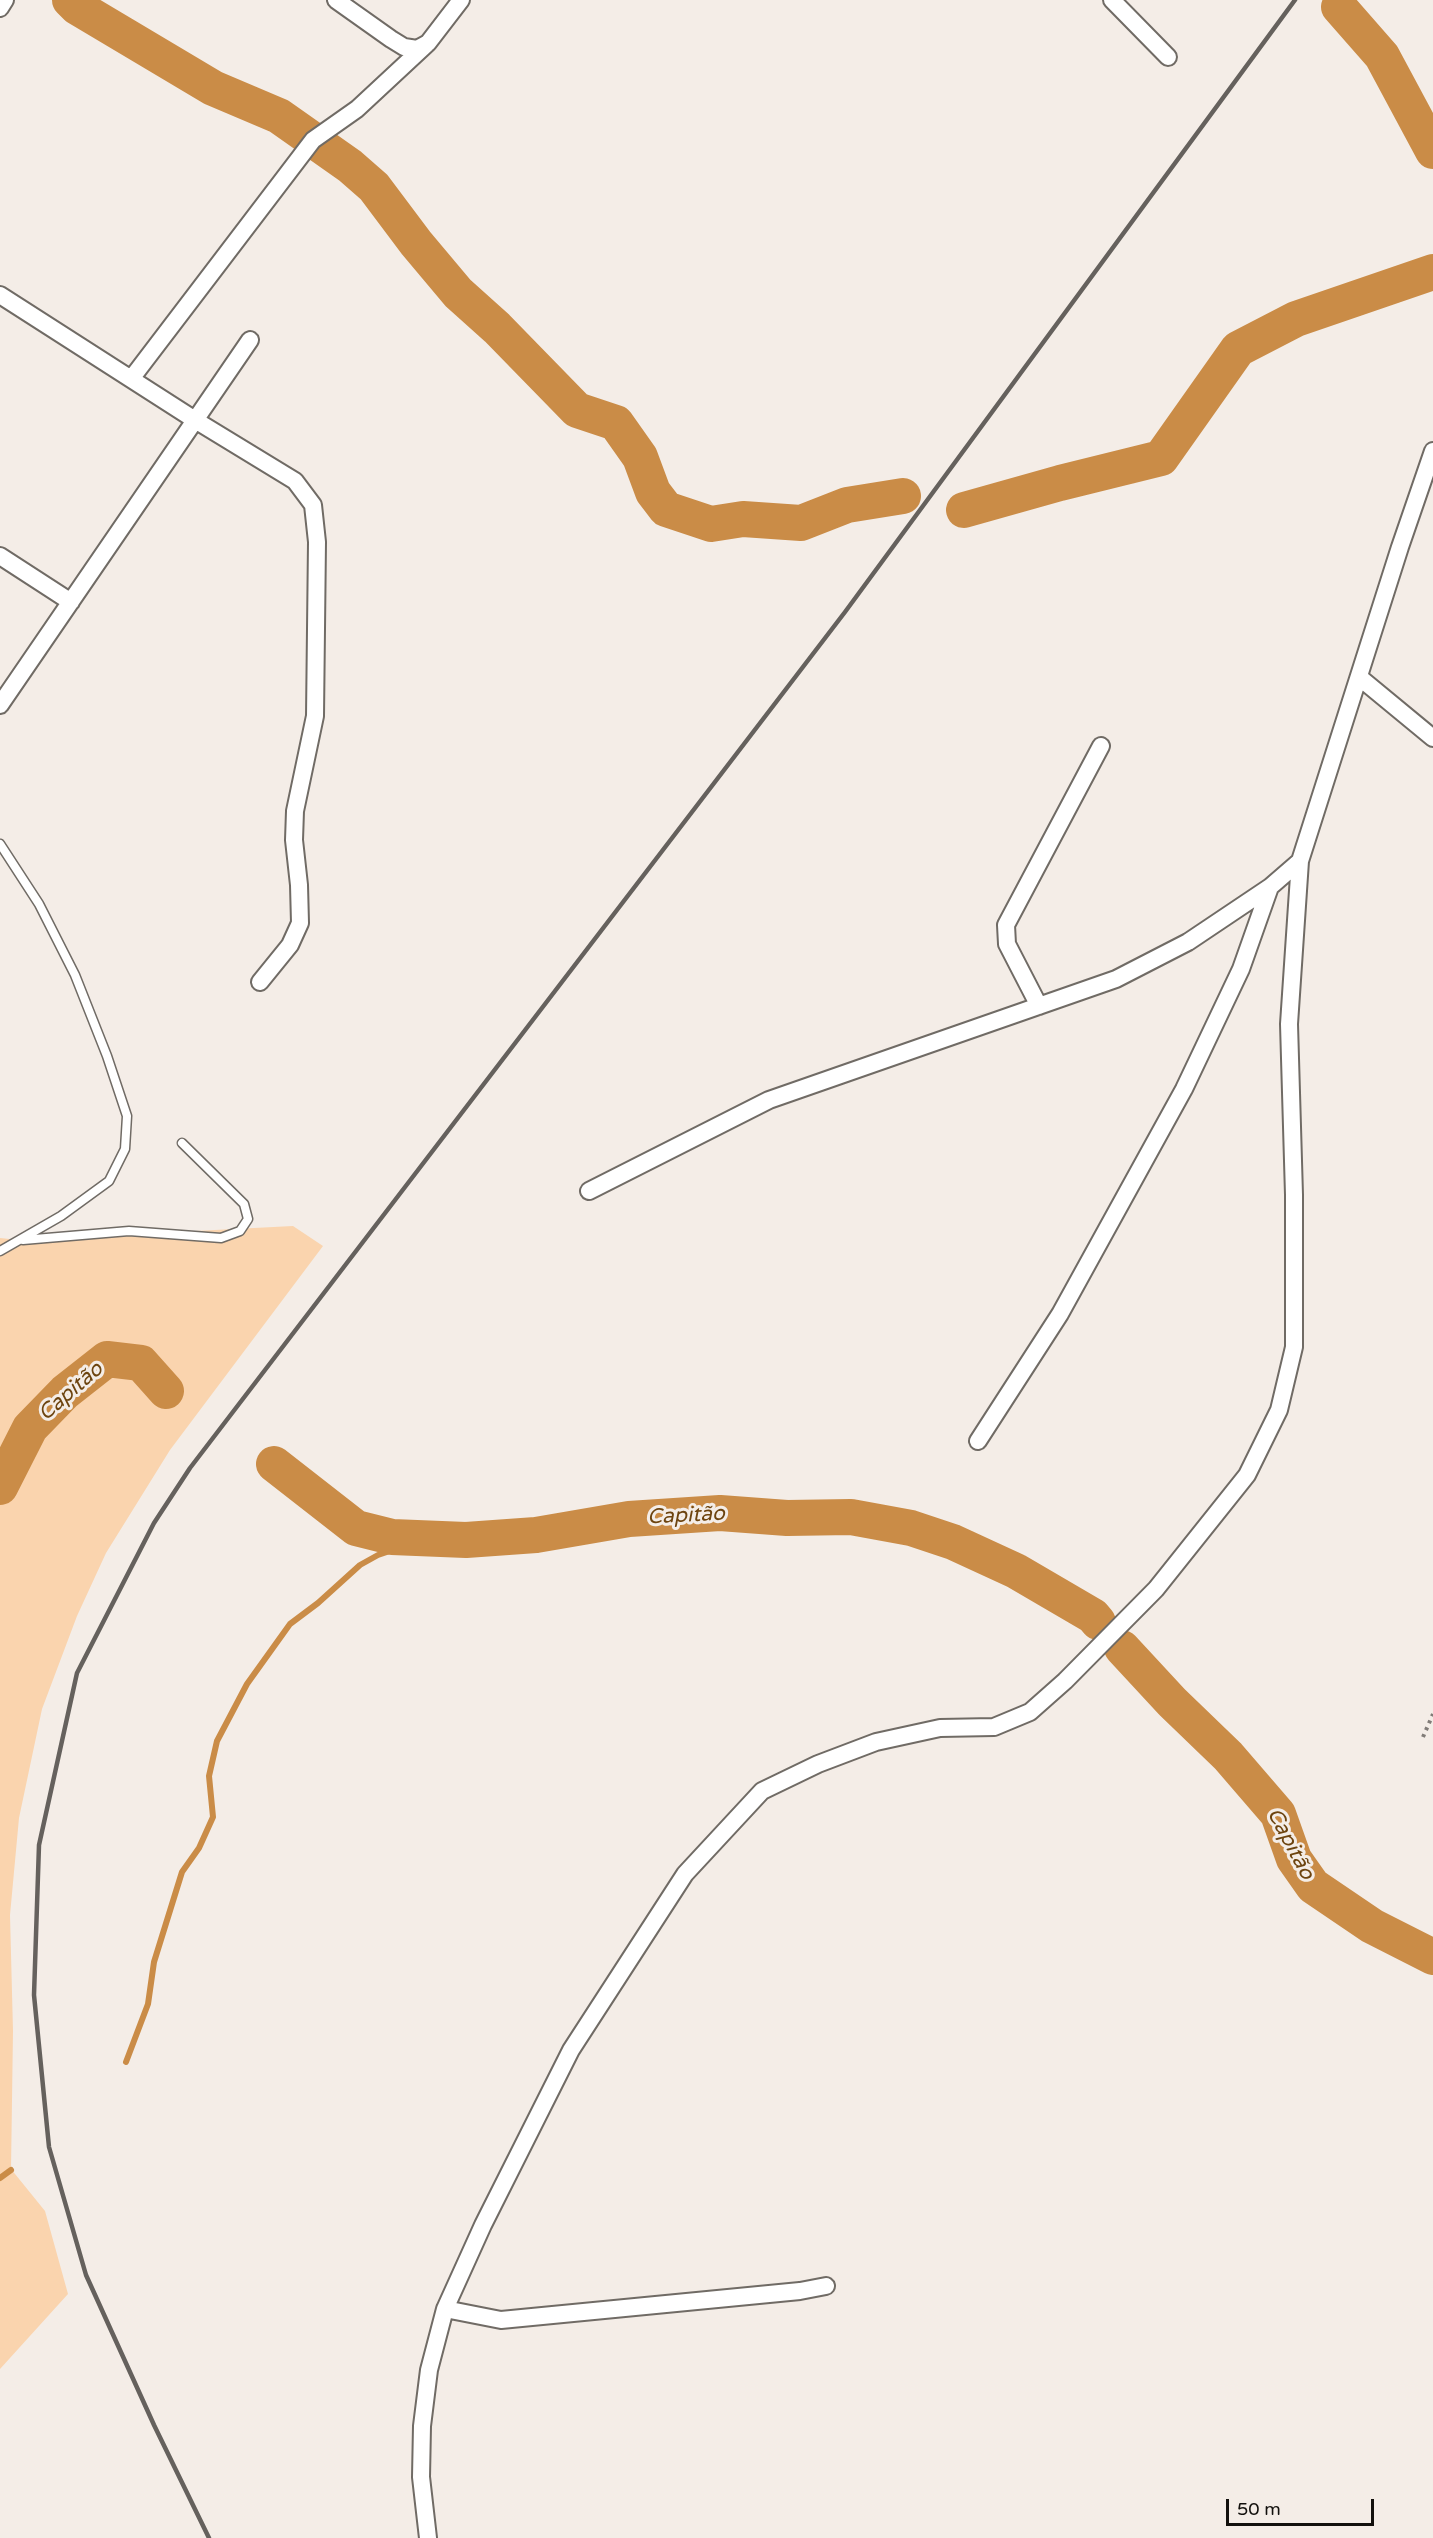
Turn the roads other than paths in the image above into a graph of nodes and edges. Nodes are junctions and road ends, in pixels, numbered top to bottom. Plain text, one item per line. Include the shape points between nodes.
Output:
1 (5, 0) edge
2 (336, 0) edge
3 (461, 0) edge
4 (1112, 0) edge
5 (0, 8) edge
6 (428, 43) junction
7 (1168, 57) dead end
8 (0, 295) edge
9 (250, 340) dead end
10 (131, 379) junction
11 (195, 420) junction
12 (1433, 451) edge
13 (0, 556) edge
14 (71, 602) junction
15 (1359, 677) junction
16 (0, 705) edge
17 (1433, 738) edge
18 (1101, 746) dead end
19 (0, 844) edge
20 (1300, 861) junction
21 (1270, 887) junction
22 (260, 982) dead end
23 (1039, 1006) junction
24 (182, 1143) dead end
25 (589, 1191) dead end
26 (19, 1240) junction
27 (0, 1251) edge
28 (978, 1441) dead end
29 (826, 2286) dead end
30 (445, 2309) junction
31 (428, 2538) edge

1 - 5 street
2 - 6 street via 404,47 417,49
3 - 6 street
4 - 7 street
6 - 10 street via 357,109 313,140
8 - 10 street
9 - 11 street
10 - 11 street
11 - 14 street
11 - 22 street via 295,481 313,505 317,542 315,716 295,811 294,840 300,923 290,945
12 - 15 street
13 - 14 street
14 - 16 street
15 - 17 street
15 - 20 street
18 - 23 street via 1006,925 1007,944
19 - 26 lane via 39,904 75,975 127,1116 125,1149 109,1180 61,1216
20 - 21 street
20 - 30 street via 1288,1024 1294,1347 1280,1410 1247,1475 1156,1589 1030,1712 994,1727 940,1728 876,1742 762,1791 685,1874 571,2049
21 - 23 street via 1188,942 1116,979
21 - 28 street via 1241,969 1184,1089 1060,1314
23 - 25 street via 769,1100
24 - 26 lane via 244,1204 248,1219 240,1231 221,1238 129,1231
26 - 27 lane
29 - 30 street via 501,2320
30 - 31 street via 429,2370 422,2426 421,2477

